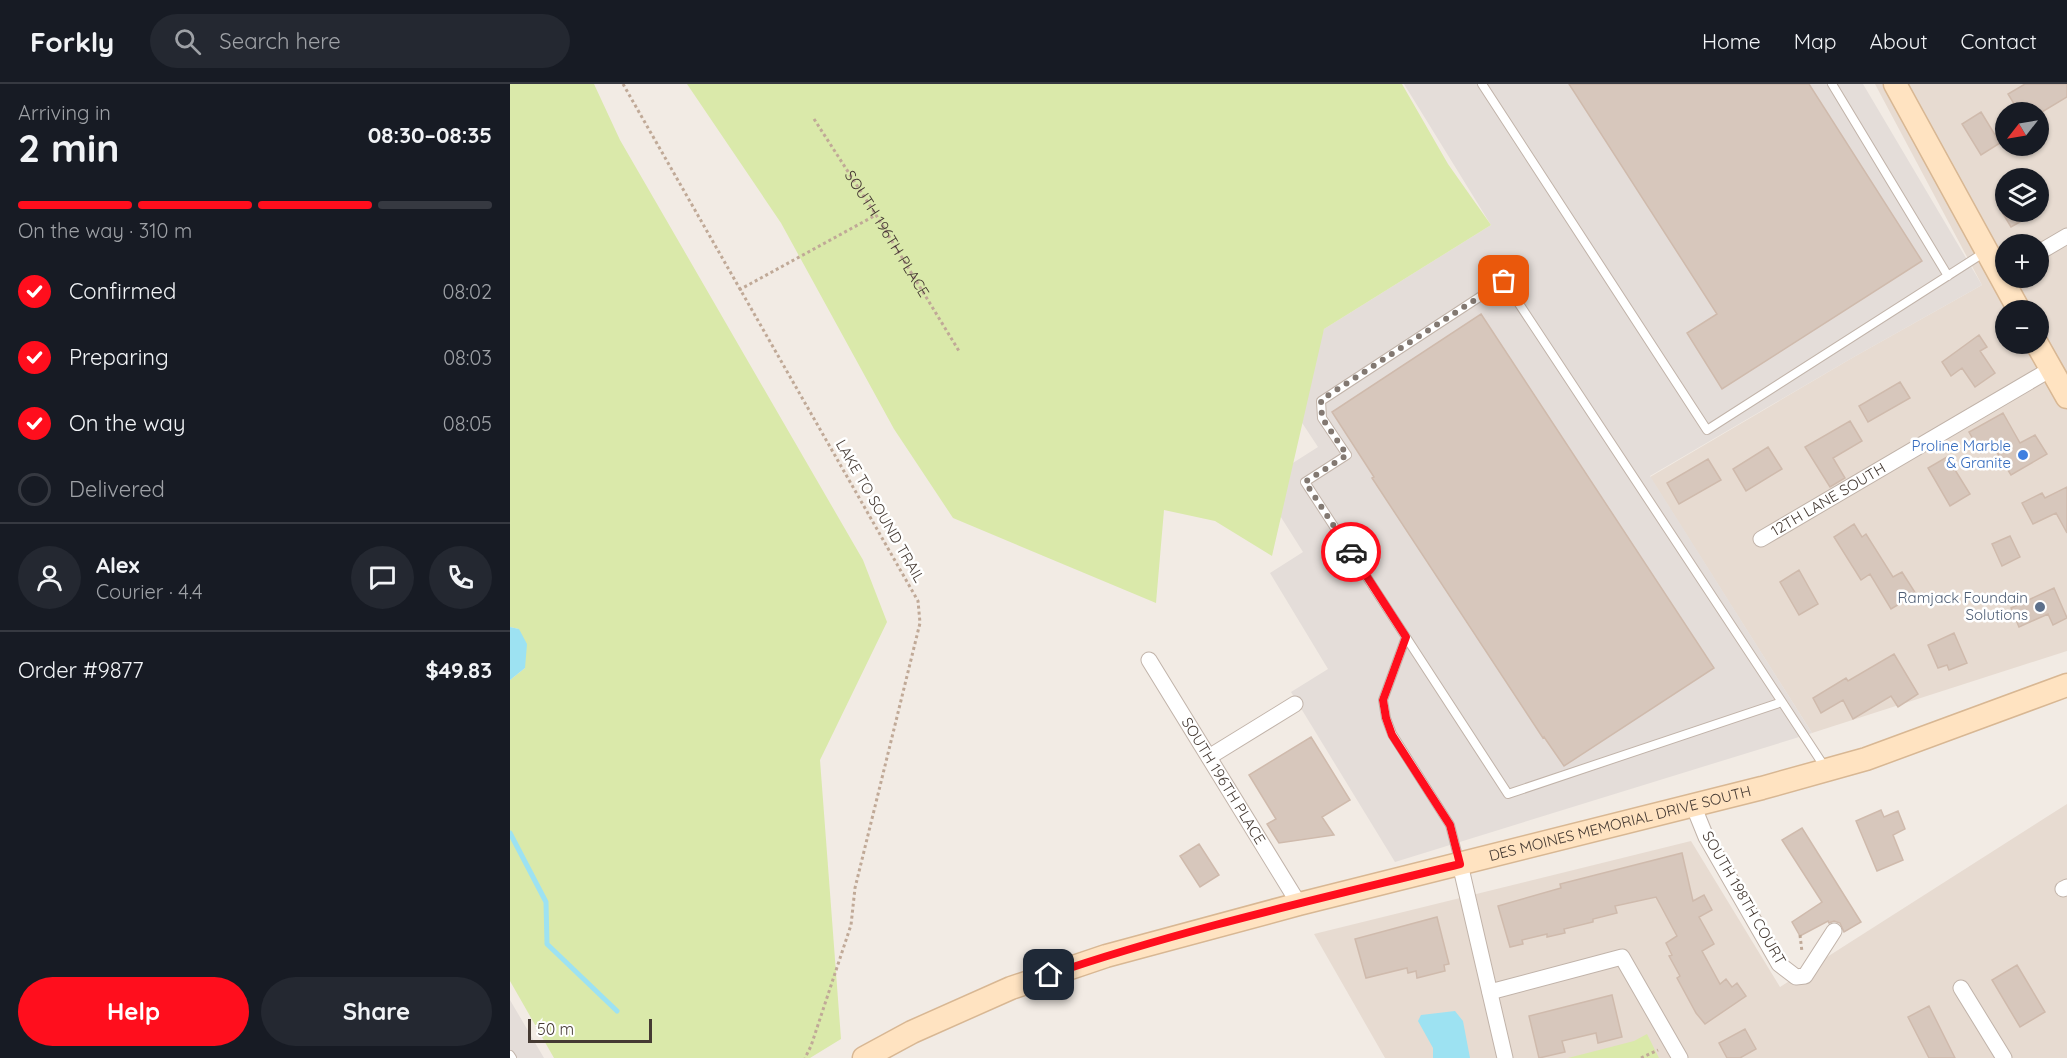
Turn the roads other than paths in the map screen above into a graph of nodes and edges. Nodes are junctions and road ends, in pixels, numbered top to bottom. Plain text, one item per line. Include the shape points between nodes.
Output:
1 (1482, 84) edge
2 (1832, 84) edge
3 (1898, 85) edge
4 (2067, 237) edge
5 (2049, 247) edge
6 (1987, 252) junction
7 (1995, 263) edge
8 (1948, 276) junction
9 (2043, 354) edge
10 (2051, 369) junction
11 (2067, 397) edge
12 (1761, 540) dead end
13 (1406, 637) junction
14 (1149, 660) dead end
15 (2067, 685) edge
16 (1782, 702) junction
17 (1295, 704) dead end
18 (1209, 756) junction
19 (1827, 770) junction
20 (1693, 805) junction
21 (1460, 864) junction
22 (1299, 904) junction
23 (1834, 932) dead end
24 (1961, 988) dead end
25 (1490, 992) junction
26 (864, 1058) edge
27 (1505, 1058) edge
28 (1680, 1058) edge
29 (2004, 1058) edge

1 - 8 lane via 1707,430
2 - 8 lane
3 - 6 main road
4 - 5 street
6 - 7 main road
6 - 8 lane
9 - 10 main road
10 - 11 main road
10 - 12 street, 12TH LANE SOUTH
13 - 16 lane via 1508,794
13 - 16 lane via 1305,482 1347,455 1322,418 1321,400 1504,281
13 - 21 lane via 1383,700 1386,718 1392,735 1450,825
14 - 18 street, SOUTH 196TH PLACE
15 - 19 main road, DES MOINES MEMORIAL DRIVE SOUTH
16 - 19 lane
17 - 18 street
18 - 22 street, SOUTH 196TH PLACE
19 - 20 main road, DES MOINES MEMORIAL DRIVE SOUTH
20 - 21 main road, DES MOINES MEMORIAL DRIVE SOUTH
20 - 23 street, SOUTH 198TH COURT via 1706,837 1779,964 1796,978 1805,976
21 - 22 main road, DES MOINES MEMORIAL DRIVE SOUTH
21 - 25 street
22 - 26 main road, DES MOINES MEMORIAL DRIVE SOUTH via 1106,956 1011,988
24 - 29 street
25 - 27 street
25 - 28 street via 1622,957

